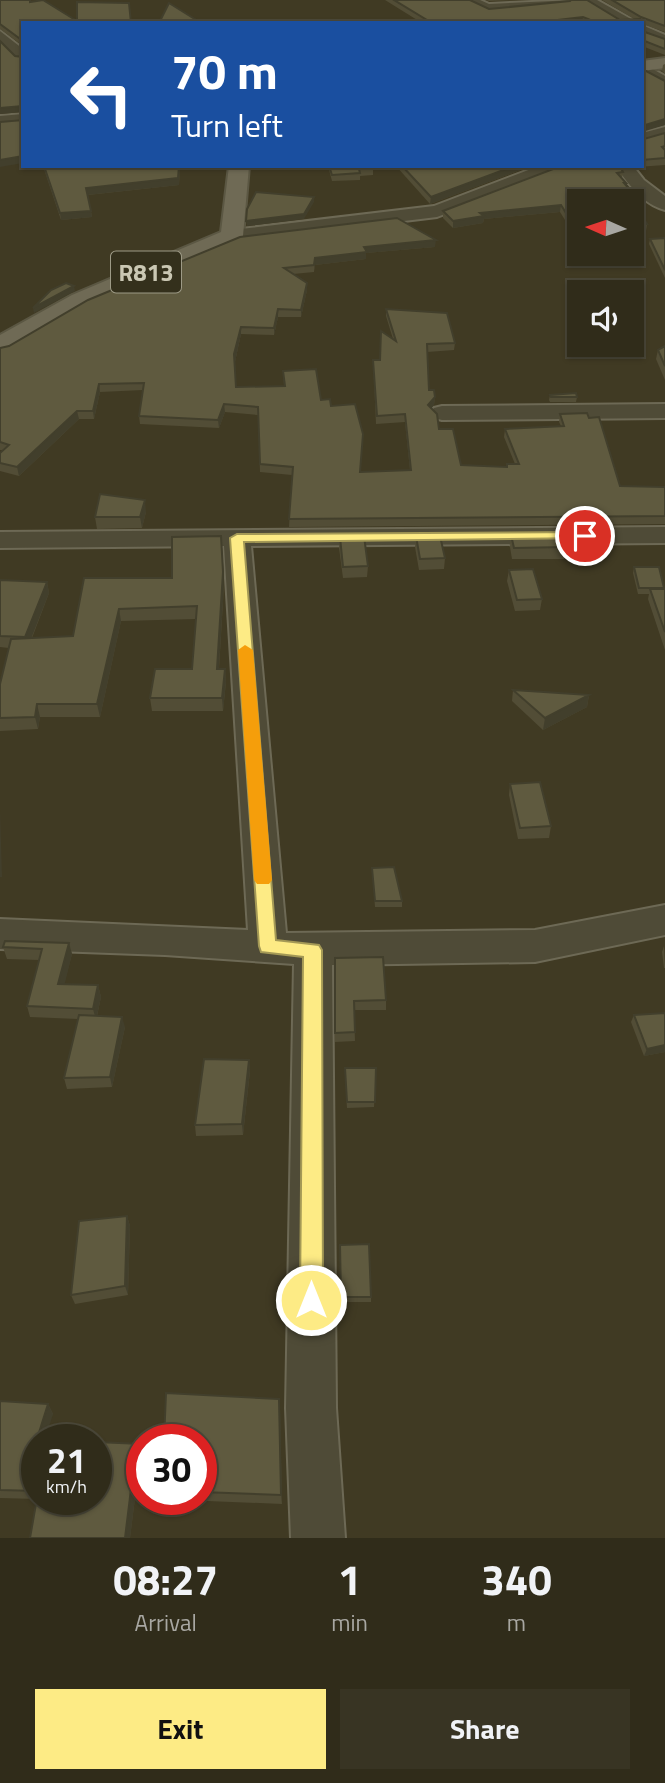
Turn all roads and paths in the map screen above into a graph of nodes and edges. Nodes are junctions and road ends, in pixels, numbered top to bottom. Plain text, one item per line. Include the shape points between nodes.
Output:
1 (469, 0) edge
2 (569, 0) edge
3 (587, 0) edge
4 (627, 21) edge
5 (665, 21) edge
6 (644, 27) edge
7 (644, 29) edge
8 (0, 35) edge
9 (665, 40) edge
10 (21, 55) edge
11 (653, 68) edge
12 (665, 83) edge
13 (21, 120) edge
14 (0, 121) edge
15 (21, 132) edge
16 (665, 132) edge
17 (0, 134) edge
18 (644, 137) edge
19 (239, 168) edge
20 (550, 168) edge
21 (626, 168) edge
22 (665, 205) edge
23 (232, 236) junction
24 (0, 346) edge
25 (665, 411) edge
26 (442, 413) dead end
27 (665, 535) edge
28 (237, 538) junction
29 (0, 540) edge
30 (665, 920) edge
31 (0, 934) edge
32 (268, 946) junction
33 (313, 950) junction
34 (318, 1538) edge

1 - 2 street via 488,8
3 - 4 street
5 - 6 street
7 - 9 street
8 - 10 street
11 - 12 street
13 - 14 street
15 - 17 street
16 - 18 street
19 - 23 main road
20 - 23 street via 437,211
21 - 22 street
23 - 24 main road, R813 via 80,300
25 - 26 street
27 - 28 street
28 - 29 street
28 - 32 street
30 - 33 street via 536,946
31 - 32 street
32 - 33 street
33 - 34 street via 311,1408

